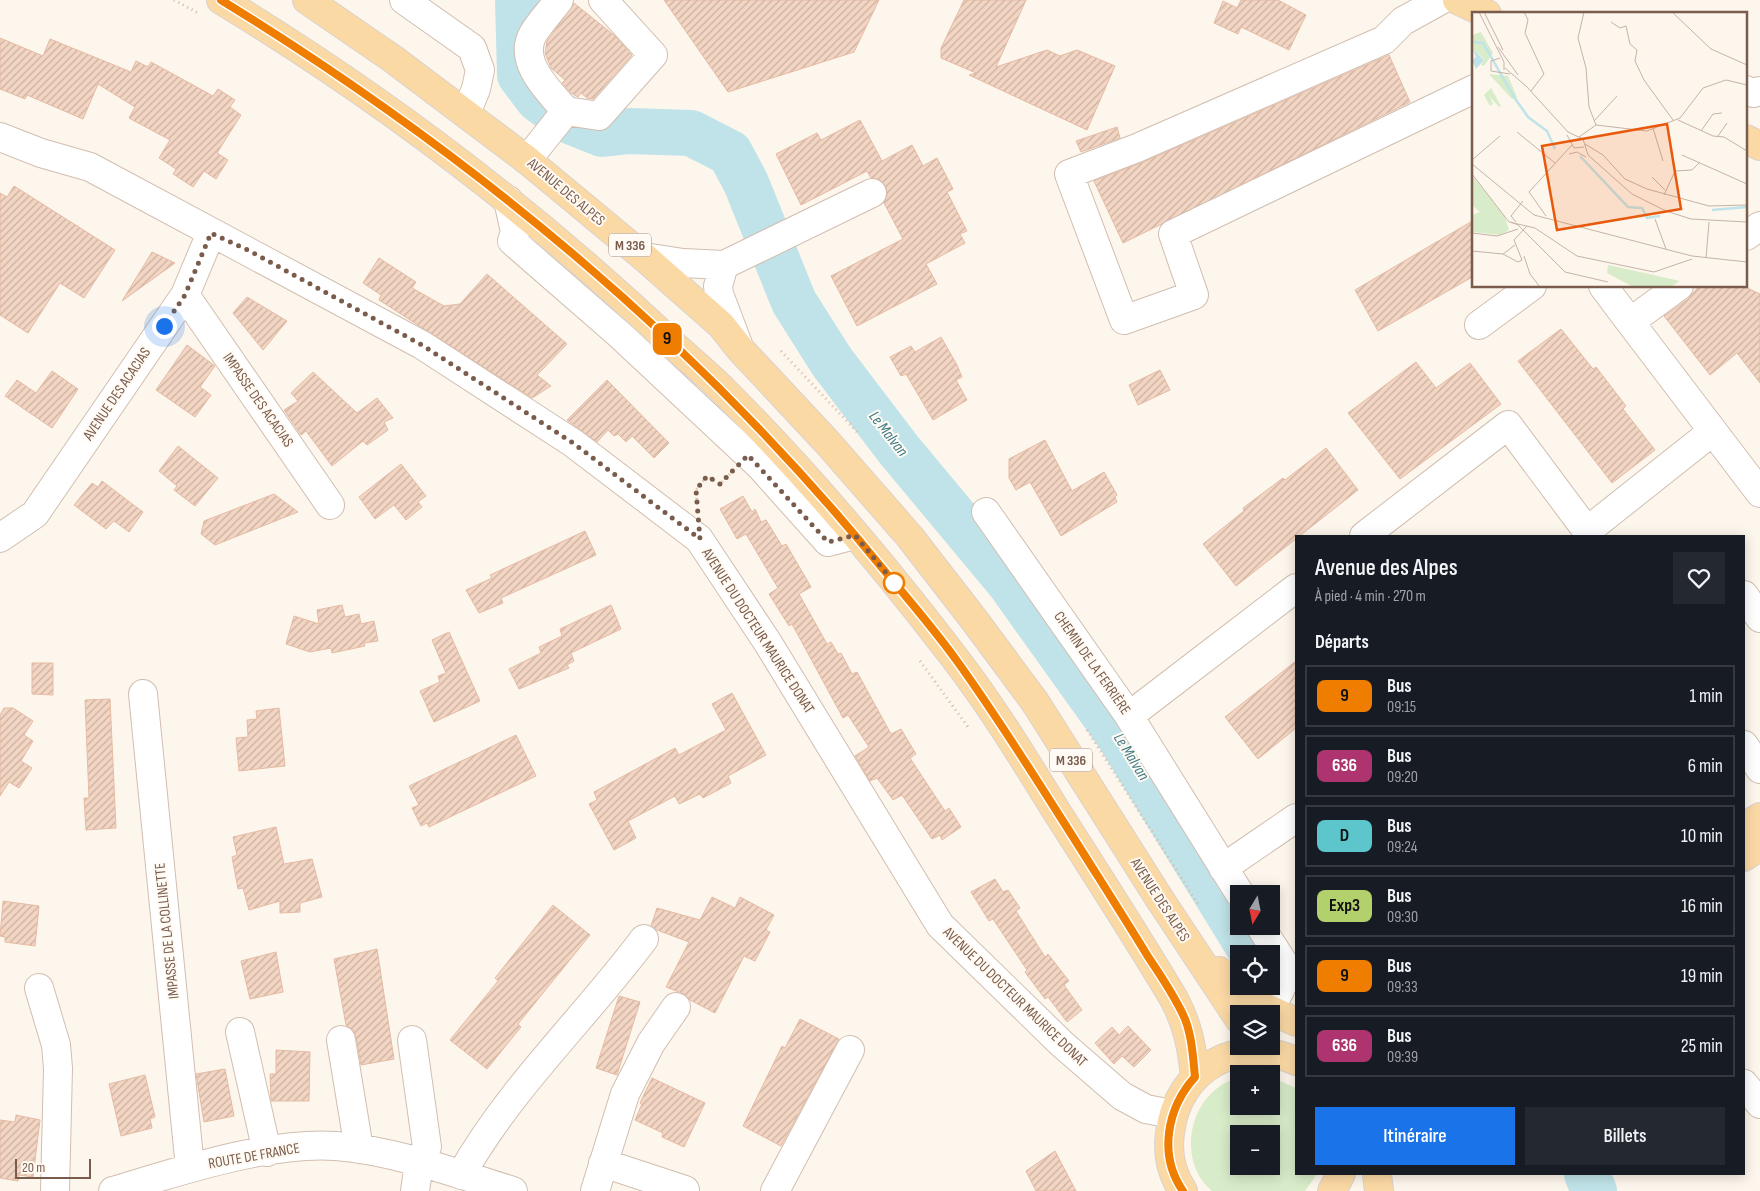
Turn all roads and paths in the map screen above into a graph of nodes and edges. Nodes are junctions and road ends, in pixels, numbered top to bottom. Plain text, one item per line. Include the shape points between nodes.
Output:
1 (221, 0) edge
2 (404, 0) edge
3 (559, 0) edge
4 (603, 0) edge
5 (1440, 0) edge
6 (1457, 0) edge
7 (318, 3) edge
8 (1483, 12) edge
9 (1472, 90) edge
10 (1748, 91) edge
11 (1760, 91) edge
12 (466, 113) junction
13 (560, 118) junction
14 (0, 137) edge
15 (1748, 140) edge
16 (1760, 146) edge
17 (526, 160) junction
18 (872, 193) dead end
19 (508, 200) junction
20 (1760, 226) edge
21 (211, 233) junction
22 (1748, 235) edge
23 (644, 257) junction
24 (731, 262) junction
25 (1529, 288) edge
26 (1604, 288) edge
27 (1676, 288) edge
28 (185, 295) junction
29 (1630, 322) junction
30 (1479, 325) dead end
31 (740, 349) junction
32 (1713, 431) junction
33 (748, 455) junction
34 (1760, 493) edge
35 (330, 505) dead end
36 (986, 512) dead end
37 (855, 535) junction
38 (1365, 535) edge
39 (0, 538) edge
40 (700, 539) junction
41 (1295, 589) edge
42 (1745, 596) edge
43 (1760, 618) edge
44 (914, 653) dead end
45 (144, 694) dead end
46 (1129, 716) junction
47 (970, 729) dead end
48 (1745, 746) edge
49 (1107, 761) dead end
50 (1760, 769) edge
51 (1760, 817) edge
52 (1295, 819) edge
53 (1745, 826) edge
54 (1760, 846) edge
55 (1745, 856) edge
56 (1223, 868) junction
57 (1234, 885) edge
58 (1203, 913) dead end
59 (1266, 935) edge
60 (644, 939) dead end
61 (1290, 970) edge
62 (40, 988) dead end
63 (1247, 1005) edge
64 (1263, 1005) edge
65 (676, 1007) dead end
66 (1280, 1019) edge
67 (1295, 1022) edge
68 (240, 1032) dead end
69 (341, 1040) dead end
70 (412, 1040) dead end
71 (850, 1050) dead end
72 (1234, 1055) edge
73 (1280, 1055) edge
74 (1295, 1061) edge
75 (1195, 1077) junction
76 (1745, 1085) edge
77 (1760, 1104) edge
78 (1172, 1114) junction
79 (359, 1149) junction
80 (268, 1152) junction
81 (419, 1163) junction
82 (604, 1164) junction
83 (190, 1168) junction
84 (461, 1175) junction
85 (1377, 1175) edge
86 (685, 1190) edge
87 (1182, 1190) edge
88 (56, 1191) edge
89 (113, 1191) edge
90 (415, 1191) edge
91 (513, 1191) edge
92 (595, 1191) edge
93 (774, 1191) edge
94 (1379, 1191) edge

1 - 19 main road, M 336 via 358,88
2 - 12 street via 472,48 480,70
3 - 13 street via 532,36 528,57
4 - 13 street via 653,55 599,116
5 - 9 street via 1403,21 1384,40 1137,148 1069,174 1124,320 1194,295 1173,234
6 - 8 main road
7 - 12 main road, AVENUE DES ALPES / M 336
10 - 11 street
12 - 17 main road, AVENUE DES ALPES / M 336
13 - 17 street
14 - 21 street, AVENUE DU DOCTEUR MAURICE DONAT via 90,167
15 - 16 main road
17 - 23 main road, AVENUE DES ALPES / M 336
18 - 24 street
19 - 33 street via 515,232 512,242 620,335
19 - 37 main road, M 336 via 581,260 722,389
20 - 22 street
21 - 28 street, AVENUE DES ACACIAS
21 - 40 street, AVENUE DU DOCTEUR MAURICE DONAT via 241,246 422,345 573,443
23 - 24 street via 683,263
23 - 31 main road, AVENUE DES ALPES / M 336 via 721,324
24 - 31 street via 718,286
25 - 30 street
26 - 29 street
27 - 29 street
28 - 35 street, IMPASSE DES ACACIAS
28 - 39 street, AVENUE DES ACACIAS via 35,514
29 - 32 street
31 - 63 main road, AVENUE DES ALPES / M 336 via 904,530 975,621 1036,702 1190,945 1245,995
32 - 34 street
32 - 38 street via 1587,531 1508,425
33 - 37 street via 828,542
33 - 40 path via 720,484 707,476 696,490
36 - 46 street, CHEMIN DE LA FERRIÈRE
37 - 75 main road, M 336 via 961,666 1010,737 1150,959 1184,1018 1191,1039
40 - 78 street, AVENUE DU DOCTEUR MAURICE DONAT via 768,643 940,924 1062,1044 1122,1096 1146,1109
41 - 46 street
42 - 43 street
44 - 47 path
45 - 83 street, IMPASSE DE LA COLLINETTE
46 - 56 street, CHEMIN DE LA FERRIÈRE
48 - 50 street
49 - 58 path
51 - 53 main road
52 - 56 street
54 - 55 main road
56 - 57 street, CHEMIN DE LA FERRIÈRE
59 - 61 street
60 - 84 street via 481,1139
61 - 64 street via 1279,995
62 - 88 street via 56,1045 58,1068
65 - 82 street via 625,1094
66 - 67 main road, AVENUE DES ALPES
68 - 80 street
69 - 79 street
70 - 81 street via 427,1147
71 - 93 street
72 - 75 main road via 1214,1063
73 - 74 main road
75 - 78 main road via 1184,1089
76 - 77 street
78 - 87 main road via 1168,1148
79 - 80 street, ROUTE DE FRANCE via 289,1147
79 - 81 street, ROUTE DE FRANCE
80 - 83 street, ROUTE DE FRANCE
81 - 84 street, ROUTE DE FRANCE
81 - 90 street
82 - 86 street
82 - 92 street
83 - 89 street, ROUTE DE FRANCE
84 - 91 street, ROUTE DE FRANCE
85 - 94 main road

